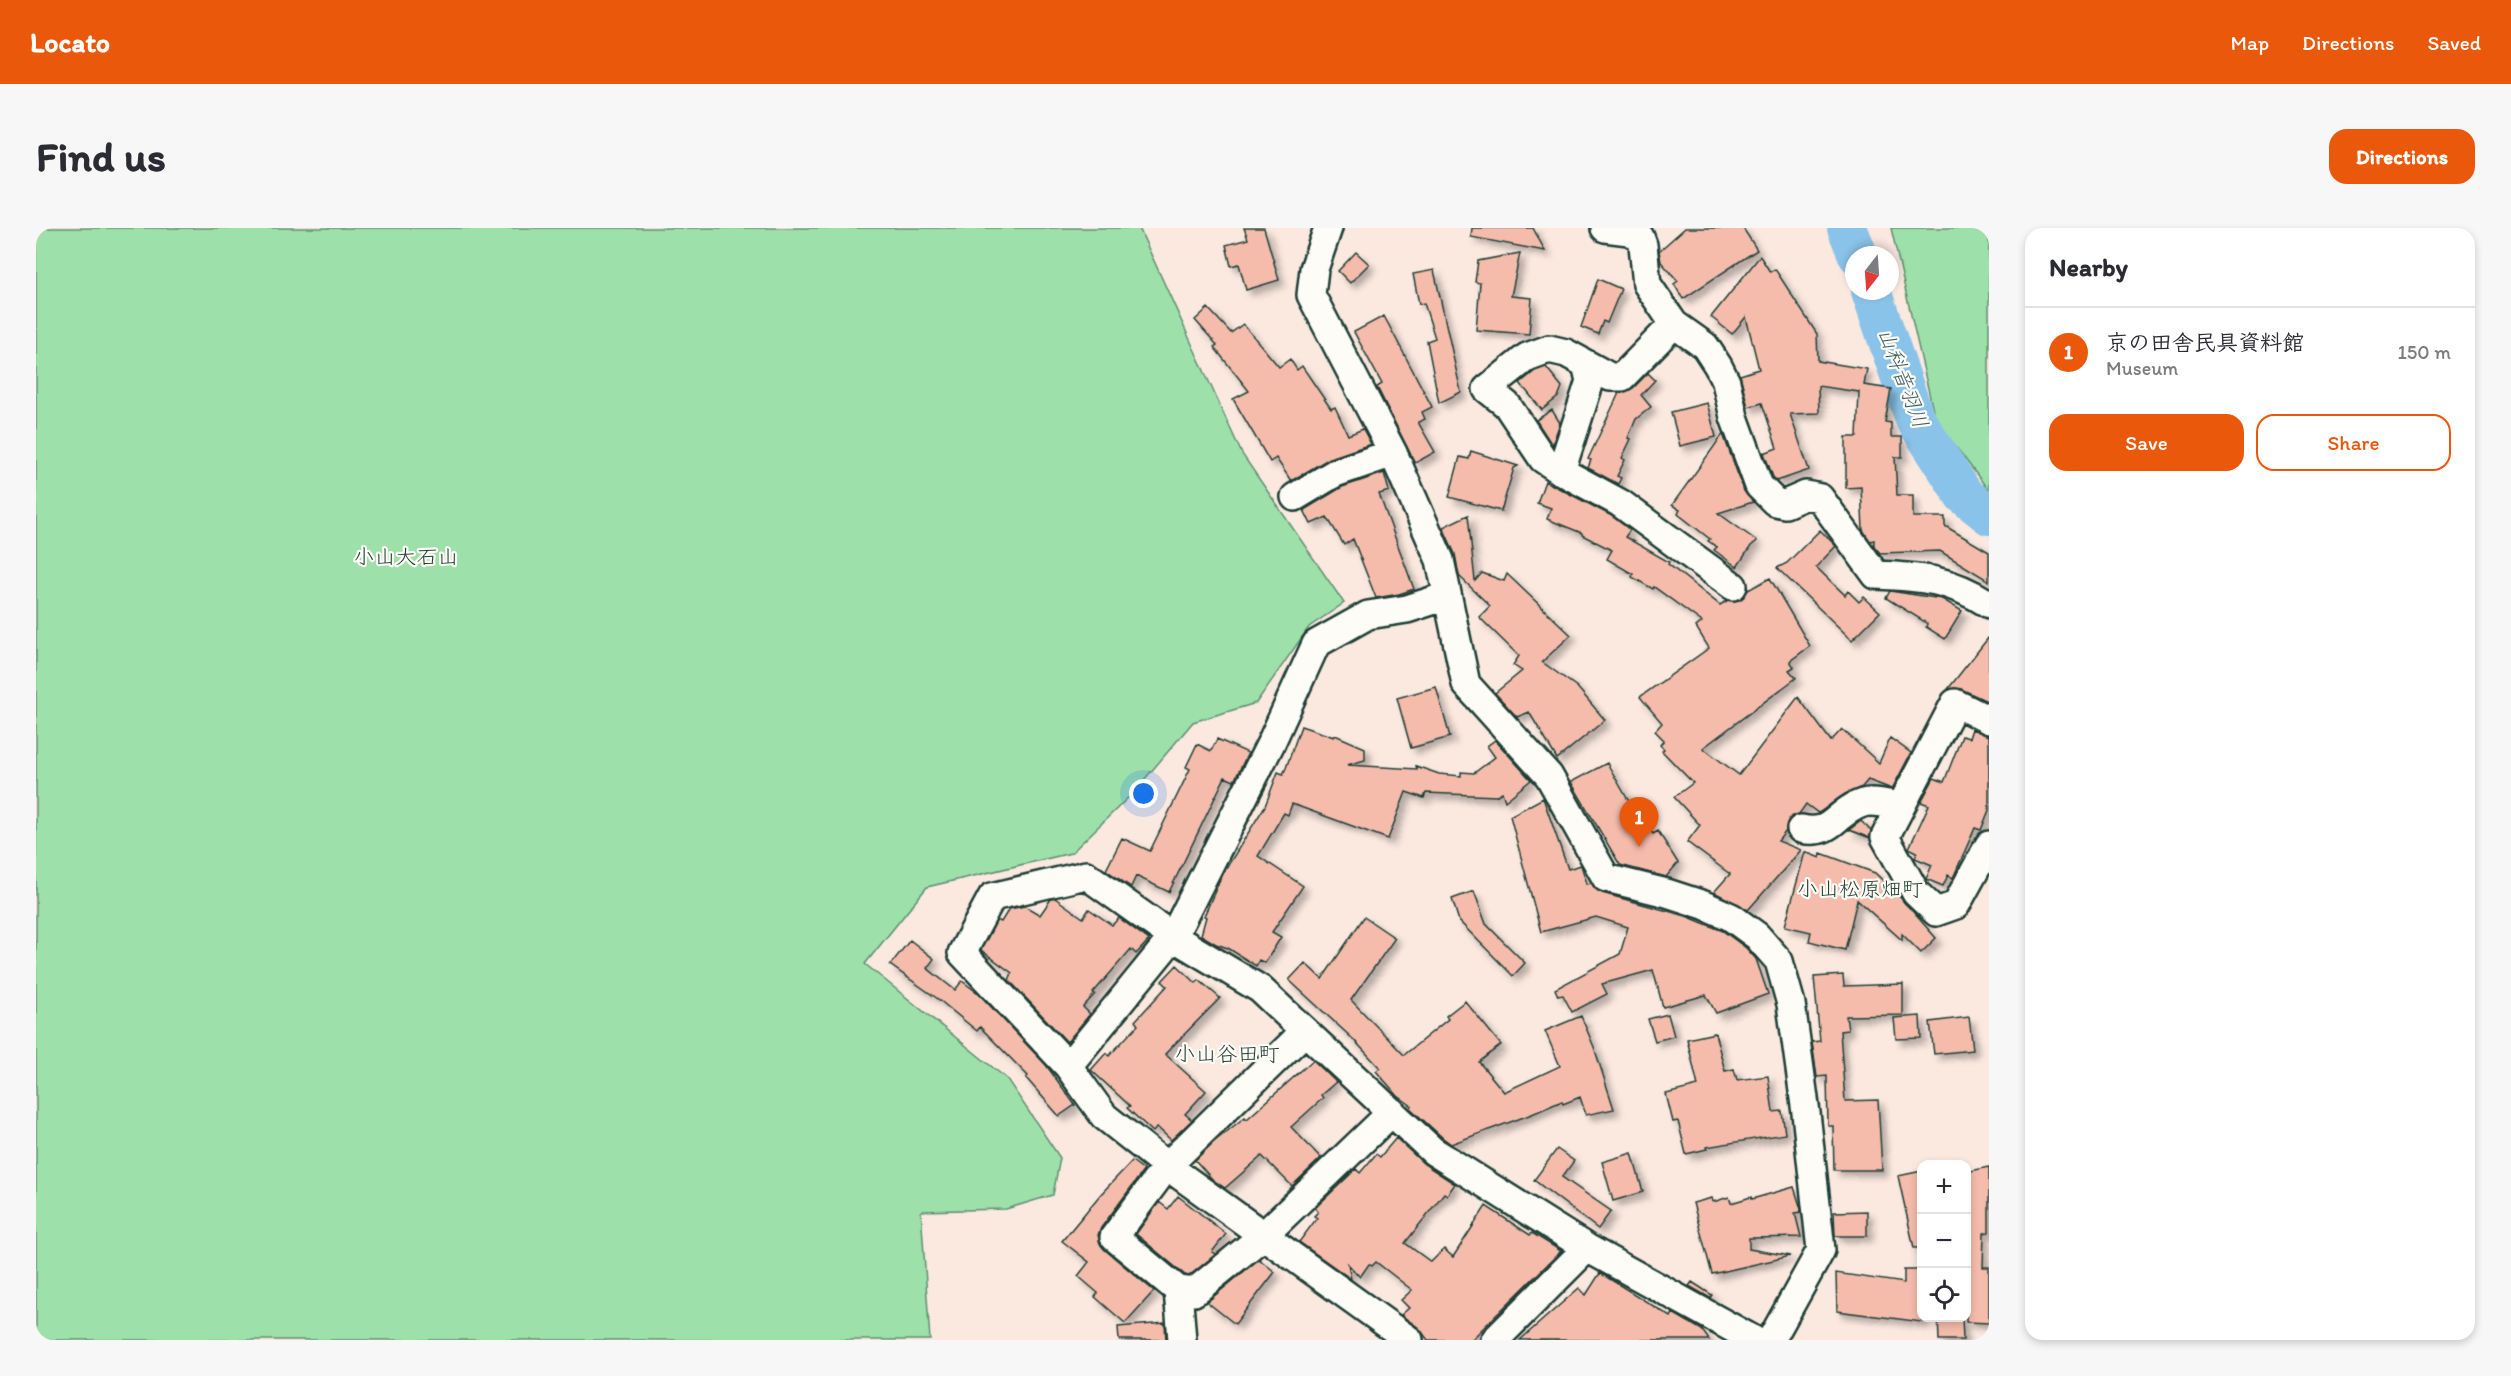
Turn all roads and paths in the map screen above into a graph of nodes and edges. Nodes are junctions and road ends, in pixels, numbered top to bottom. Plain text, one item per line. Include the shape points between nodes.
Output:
1 (1328, 228) edge
2 (1605, 228) edge
3 (1644, 232) edge
4 (1674, 324) junction
5 (1586, 364) junction
6 (1393, 453) junction
7 (1561, 471) junction
8 (1295, 497) dead end
9 (1733, 586) dead end
10 (1447, 596) junction
11 (1989, 604) edge
12 (1989, 720) edge
13 (1901, 806) junction
14 (1801, 829) dead end
15 (1989, 845) edge
16 (1173, 938) junction
17 (1305, 1031) junction
18 (1068, 1066) junction
19 (1392, 1112) junction
20 (1167, 1166) junction
21 (1264, 1235) junction
22 (1587, 1248) junction
23 (1178, 1290) junction
24 (1182, 1340) edge
25 (1408, 1340) edge
26 (1495, 1340) edge
27 (1754, 1340) edge
28 (1771, 1340) edge

1 - 6 street via 1314,269 1311,295
2 - 3 street
3 - 4 street via 1647,284
4 - 5 street via 1622,377 1610,377
4 - 11 street via 1705,346 1718,366 1759,486 1774,502 1785,504 1806,495 1820,498 1876,574 1928,578 1969,591
5 - 7 street via 1590,381
5 - 7 street via 1549,349 1527,357 1487,389 1507,405 1543,459
6 - 8 street via 1335,473
6 - 10 street via 1440,560
7 - 9 street via 1620,503
10 - 16 street via 1407,609 1368,615 1316,644
10 - 28 street via 1466,684 1548,776 1606,878 1676,896 1731,917 1757,936 1779,961 1792,1015 1821,1250
12 - 13 street via 1955,703
13 - 14 street via 1865,802 1843,813 1826,828 1814,832
13 - 15 street via 1886,837 1916,893 1936,912 1956,905
16 - 17 street via 1260,989
16 - 18 street
16 - 18 street via 1086,875 992,897 962,953
17 - 19 street
17 - 20 street
18 - 20 street via 1104,1116
19 - 21 street
19 - 22 street via 1433,1151
20 - 21 street
20 - 23 street via 1113,1237
21 - 23 street via 1194,1292
21 - 25 street
22 - 26 street
22 - 27 street
23 - 24 street

